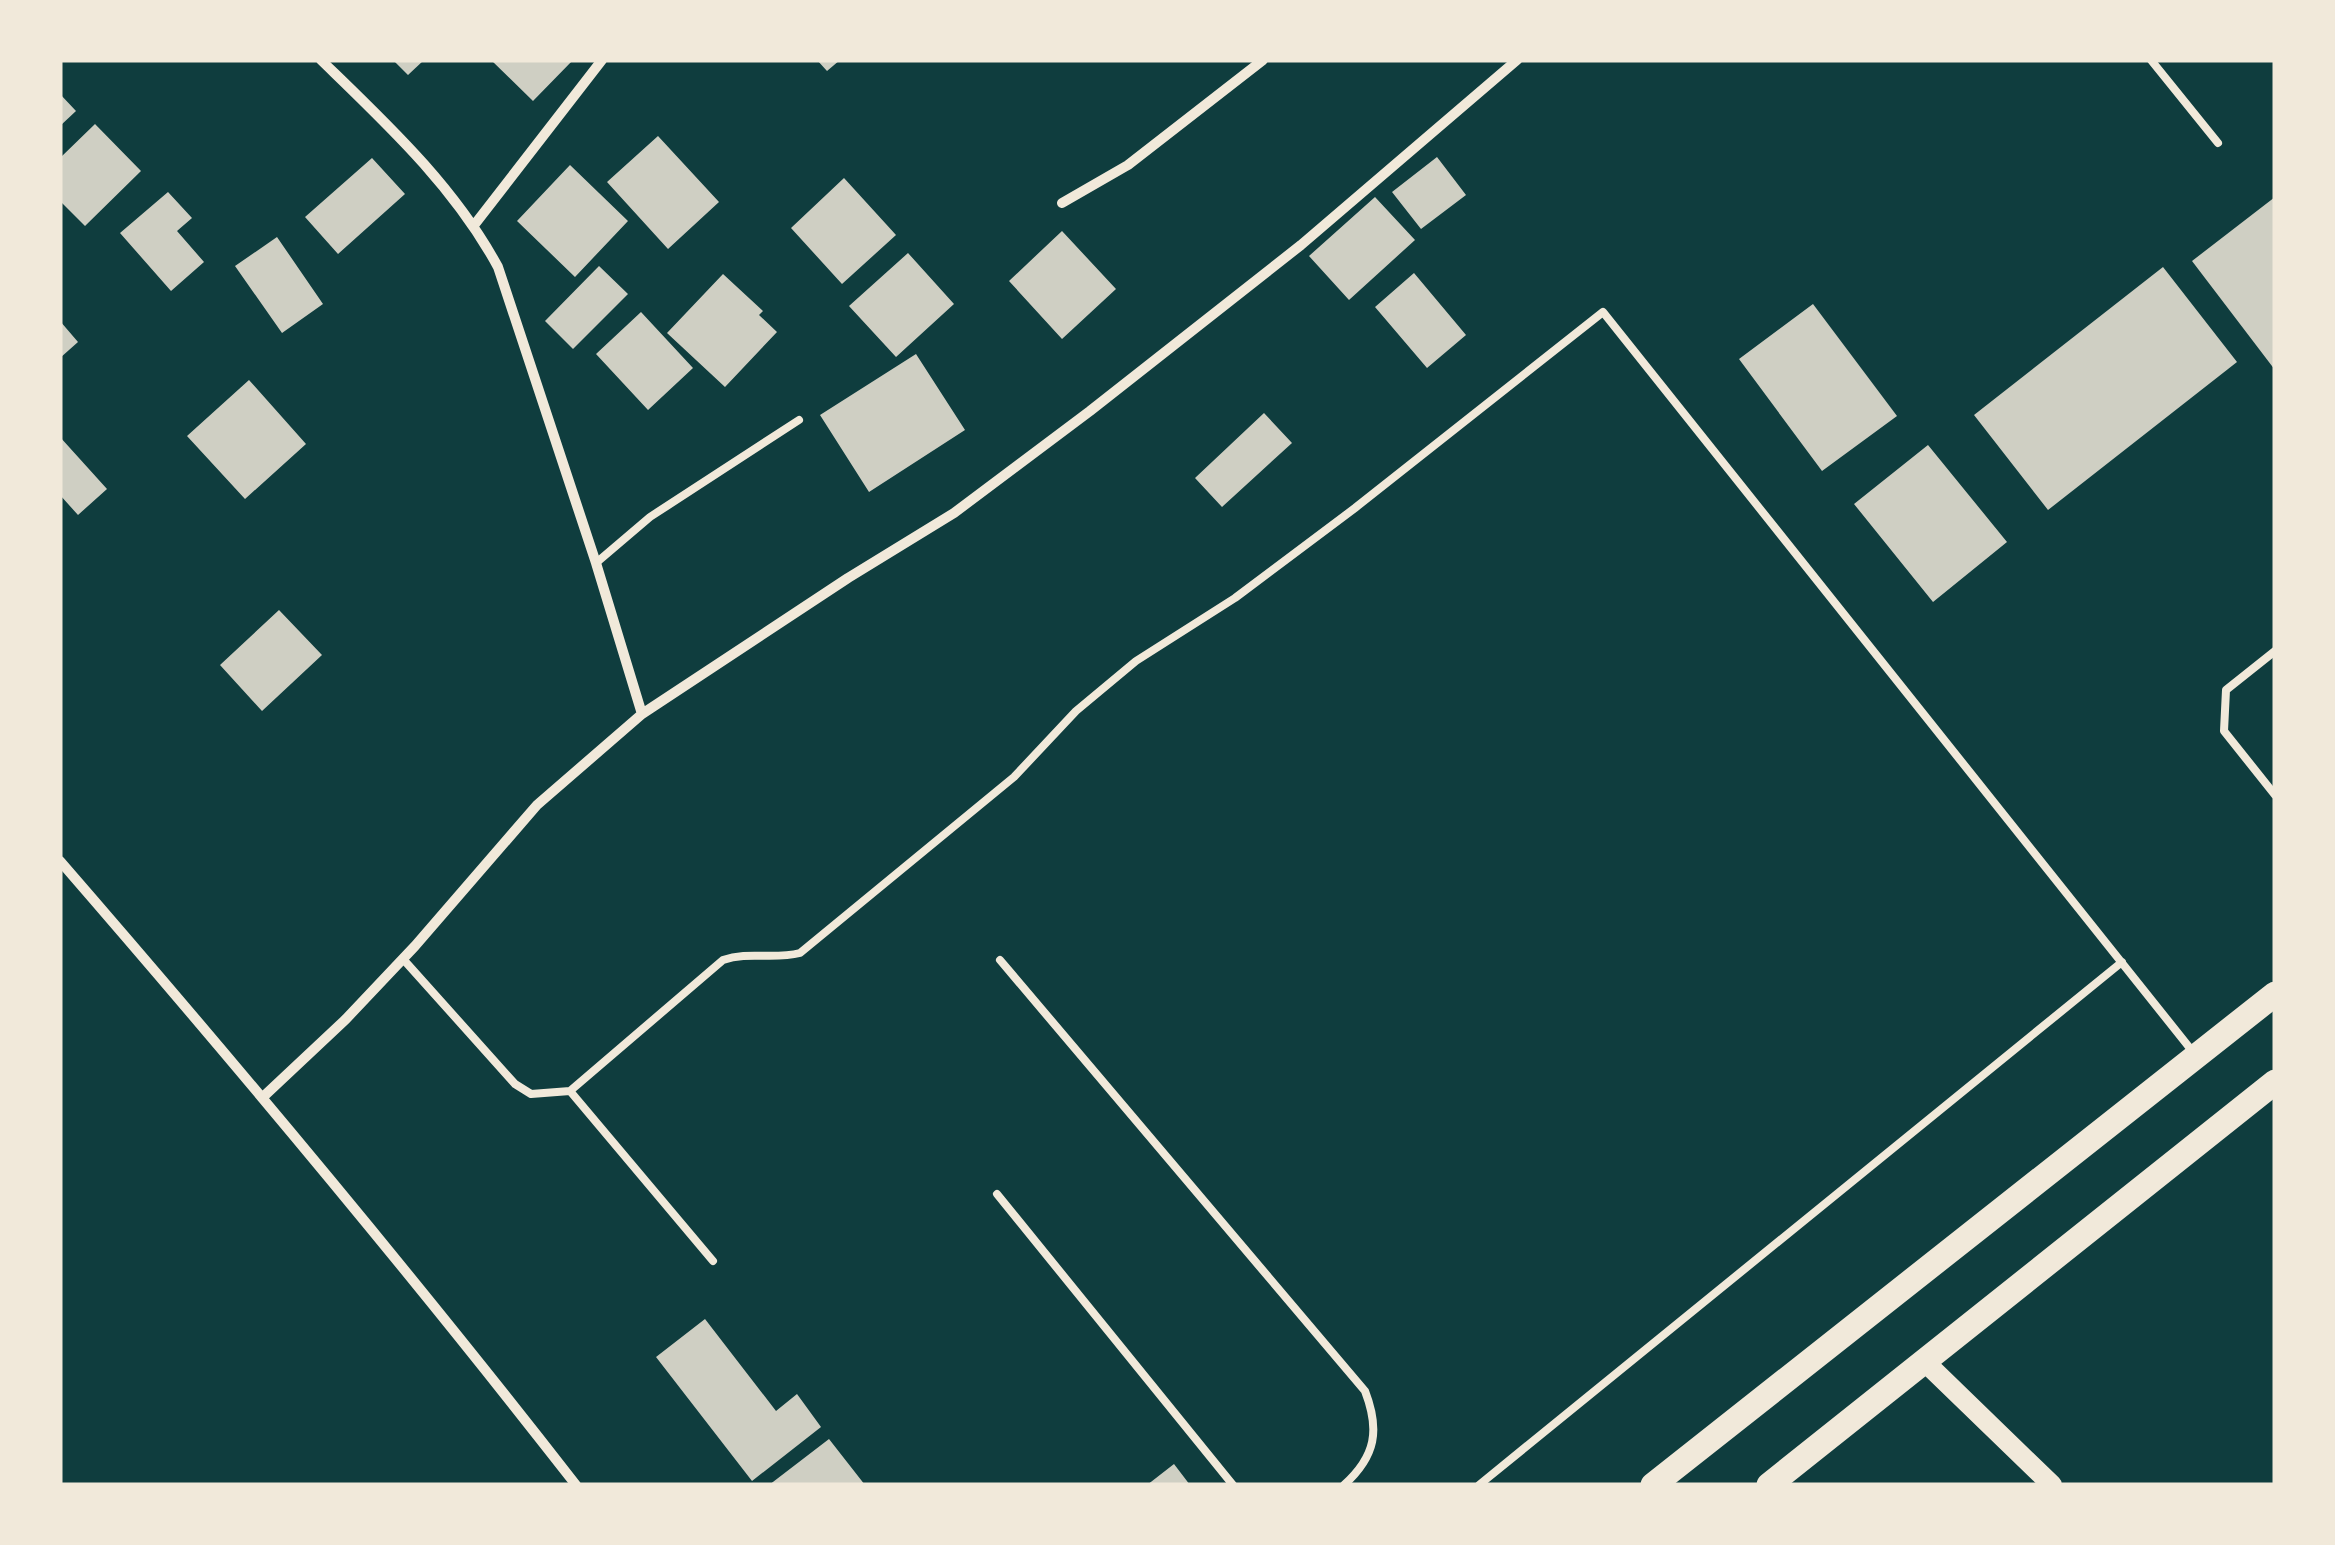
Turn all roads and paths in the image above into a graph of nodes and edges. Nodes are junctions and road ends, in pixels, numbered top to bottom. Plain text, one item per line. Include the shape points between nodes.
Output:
1 (321, 60) edge
2 (602, 60) edge
3 (1263, 60) edge
4 (1518, 60) edge
5 (2151, 60) edge
6 (2218, 142) dead end
7 (1062, 202) dead end
8 (474, 224) junction
9 (799, 420) dead end
10 (596, 562) junction
11 (2275, 650) edge
12 (642, 714) junction
13 (2275, 795) edge
14 (60, 860) edge
15 (402, 959) junction
16 (1000, 960) dead end
17 (2122, 962) junction
18 (2275, 994) edge
19 (2196, 1056) junction
20 (2275, 1082) edge
21 (570, 1091) junction
22 (263, 1097) junction
23 (997, 1194) dead end
24 (713, 1261) dead end
25 (1924, 1361) junction
26 (576, 1485) edge
27 (1233, 1485) edge
28 (1344, 1485) edge
29 (1480, 1485) edge
30 (1653, 1485) edge
31 (1769, 1485) edge
32 (2052, 1485) edge

1 - 8 street
2 - 8 street
3 - 7 street via 1128,165
4 - 12 street via 1301,244 1060,434 954,513
5 - 6 lane
8 - 10 street via 498,267
9 - 10 lane via 650,517
10 - 12 street
11 - 13 lane via 2226,690 2224,731
12 - 15 street via 537,805
14 - 22 street
15 - 21 lane via 516,1084 530,1094
15 - 22 street
16 - 28 lane via 1365,1390 1374,1442
17 - 19 lane
17 - 21 lane via 1603,312 1310,542 1136,661 1076,711 1014,777 800,953 723,960
17 - 29 lane
18 - 19 main road
19 - 30 main road
20 - 25 main road
21 - 24 lane
22 - 26 street
23 - 27 lane
25 - 31 main road
25 - 32 main road

